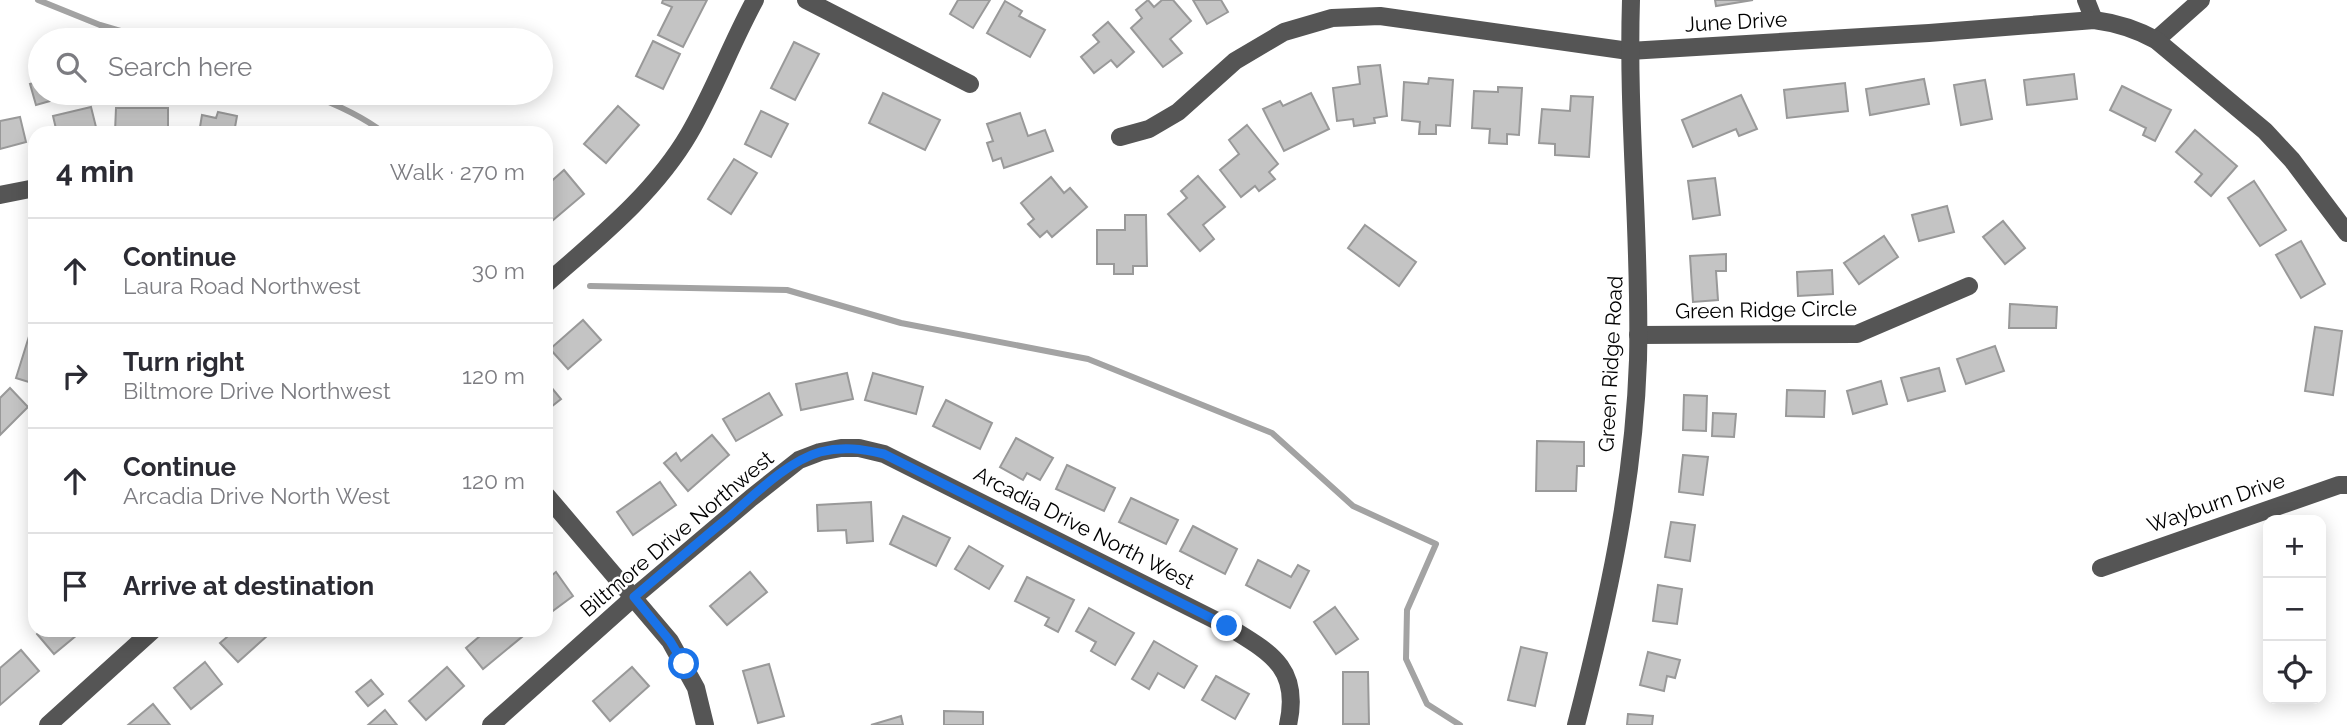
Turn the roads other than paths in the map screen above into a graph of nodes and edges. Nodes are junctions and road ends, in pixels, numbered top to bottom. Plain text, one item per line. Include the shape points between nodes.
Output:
1 (755, 0) edge
2 (806, 0) edge
3 (1631, 0) edge
4 (2086, 0) edge
5 (2201, 0) edge
6 (2094, 20) junction
7 (2156, 40) junction
8 (1629, 51) junction
9 (970, 84) dead end
10 (1120, 137) dead end
11 (28, 189) edge
12 (0, 195) edge
13 (2347, 233) edge
14 (553, 278) edge
15 (1969, 286) dead end
16 (1638, 335) junction
17 (917, 469) joint
18 (2347, 485) edge
19 (553, 503) edge
20 (2101, 568) dead end
21 (634, 597) junction
22 (145, 637) edge
23 (48, 725) edge
24 (491, 725) edge
25 (705, 725) edge
26 (1288, 725) edge
27 (1576, 725) edge

1 - 14 street via 689,134 666,167 610,227
2 - 9 street
3 - 8 street, Green Ridge Road
4 - 6 street
5 - 7 street
6 - 7 street, June Drive via 2136,29
6 - 8 street, June Drive
7 - 13 street, June Drive via 2265,131
8 - 10 street, June Drive via 1380,16 1332,18 1284,32 1235,61 1178,111 1149,129
8 - 16 street, Green Ridge Road
11 - 12 street
15 - 16 street, Green Ridge Circle via 1857,334
16 - 27 street, Green Ridge Road via 1629,466 1618,542
17 - 21 street, Biltmore Drive Northwest via 859,448 820,452 799,460
17 - 26 street, Arcadia Drive North West via 1266,650 1285,674 1290,691
18 - 20 street, Wayburn Drive
19 - 21 street
21 - 24 street, Biltmore Drive Northwest
21 - 25 street via 684,664 696,688
22 - 23 street

